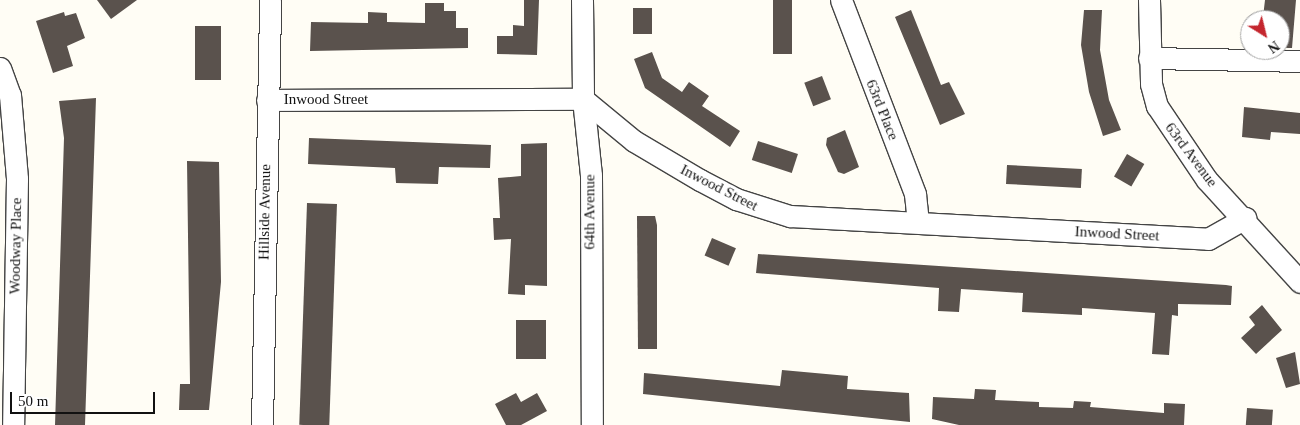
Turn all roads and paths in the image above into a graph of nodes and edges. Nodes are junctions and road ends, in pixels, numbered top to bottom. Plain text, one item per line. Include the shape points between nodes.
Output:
1 (270, 0) edge
2 (582, 0) edge
3 (841, 0) edge
4 (1149, 0) edge
5 (1149, 58) junction
6 (1300, 61) edge
7 (0, 68) edge
8 (583, 99) junction
9 (267, 100) junction
10 (1245, 218) junction
11 (918, 222) junction
12 (1300, 282) edge
13 (13, 425) edge
14 (262, 425) edge
15 (592, 425) edge

1 - 9 street, Hillside Avenue
2 - 8 street, 64th Avenue
3 - 11 street, 63rd Place via 915,194
4 - 5 street, 63rd Avenue
5 - 6 street
5 - 10 street, 63rd Avenue via 1151,84 1169,127 1207,180
7 - 13 street, Woodway Place via 10,95 17,179
8 - 9 street, Inwood Street
8 - 11 street, Inwood Street via 666,160 764,210 858,222
8 - 15 street, 64th Avenue via 591,175
9 - 14 street, Hillside Avenue
10 - 11 street, Inwood Street via 1230,231 1208,239
10 - 12 street, 63rd Avenue

